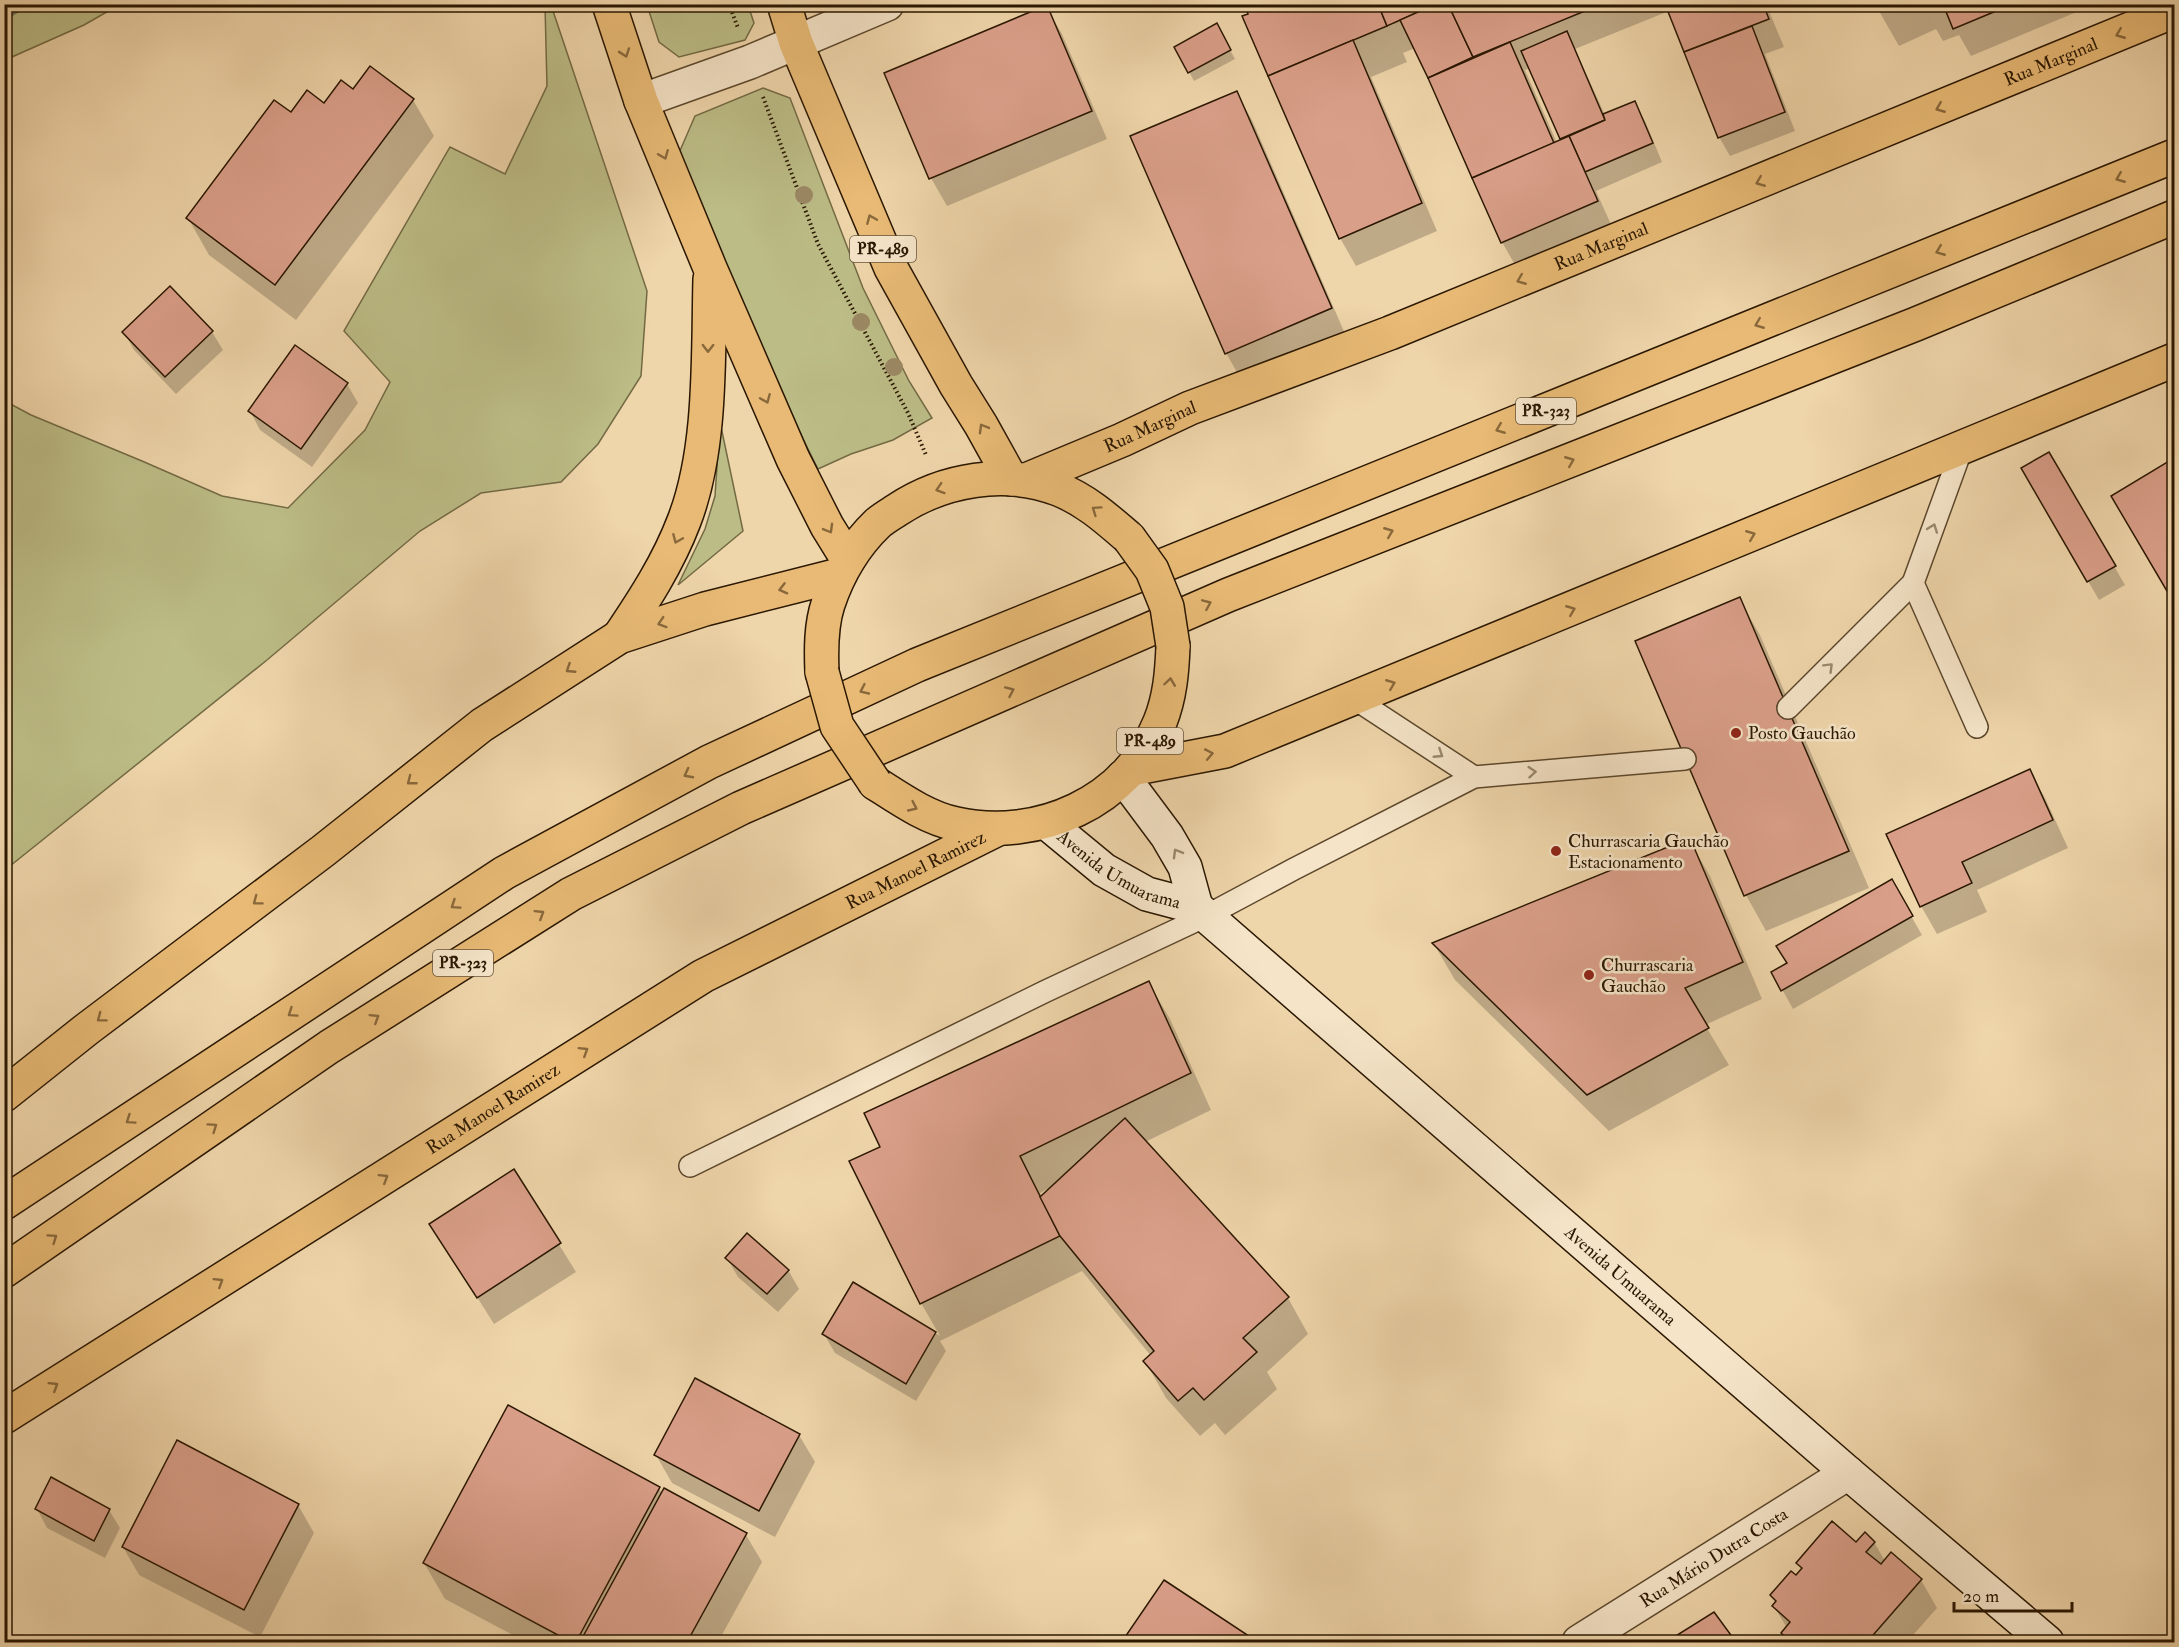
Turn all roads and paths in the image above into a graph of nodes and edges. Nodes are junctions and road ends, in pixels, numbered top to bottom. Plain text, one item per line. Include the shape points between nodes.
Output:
1 (609, 4) edge
2 (729, 4) edge
3 (784, 4) edge
4 (887, 4) edge
5 (2172, 9) edge
6 (796, 43) junction
7 (750, 62) junction
8 (641, 101) junction
9 (2175, 156) edge
10 (2175, 217) edge
11 (710, 268) junction
12 (2175, 360) edge
13 (1962, 448) junction
14 (1019, 480) junction
15 (942, 489) junction
16 (844, 567) junction
17 (1912, 583) junction
18 (619, 637) junction
19 (1355, 699) junction
20 (1788, 708) dead end
21 (1977, 727) dead end
22 (1685, 759) dead end
23 (1127, 773) junction
24 (1474, 777) junction
25 (1047, 823) junction
26 (996, 830) junction
27 (1201, 912) junction
28 (4, 1095) edge
29 (690, 1166) dead end
30 (4, 1203) edge
31 (4, 1271) edge
32 (4, 1417) edge
33 (1848, 1473) junction
34 (1579, 1642) edge
35 (2048, 1642) edge

1 -> 8 main road
2 - 7 path
3 - 6 main road, PR-489
4 - 6 street
5 -> 14 main road, Rua Marginal via 1401,329 1190,408 1122,440
6 - 7 street
14 -> 6 main road, PR-489 via 956,386 891,268
7 - 8 street
7 - 15 path via 818,244 908,413
8 -> 11 main road
9 -> 30 main road, PR-323 via 917,665 710,762 504,873
31 -> 10 main road, PR-323 via 329,1047 561,901 741,808 1228,595 1916,324
11 -> 16 main road
11 -> 18 main road via 708,377 694,486 669,558
12 - 13 main road
17 -> 13 lane
19 -> 13 main road
14 - 15 main road, PR-489 via 964,481
23 -> 14 main road, PR-489, bridge via 1160,722 1171,685 1173,646 1167,607 1152,570 1129,538 1097,509 1059,490
15 -> 16 main road, PR-489 via 918,496 879,523
16 -> 18 main road
16 -> 26 main road, PR-489, bridge via 827,606 821,639 822,672 837,726 875,783 908,805 955,824
20 -> 17 lane
17 - 21 lane
18 -> 28 main road via 482,725
23 -> 19 main road via 1225,751
19 -> 24 lane
24 -> 22 lane
23 - 25 main road, PR-489 via 1079,810
27 -> 23 street, Avenida Umuarama via 1185,867
24 - 27 lane
25 - 26 main road, PR-489
25 - 27 street, Avenida Umuarama via 1104,870 1147,894
32 -> 26 main road, Rua Manoel Ramirez via 703,976
27 - 29 lane
27 - 33 street, Avenida Umuarama
33 - 34 street, Rua Mário Dutra Costa
33 - 35 street, Avenida Umuarama

